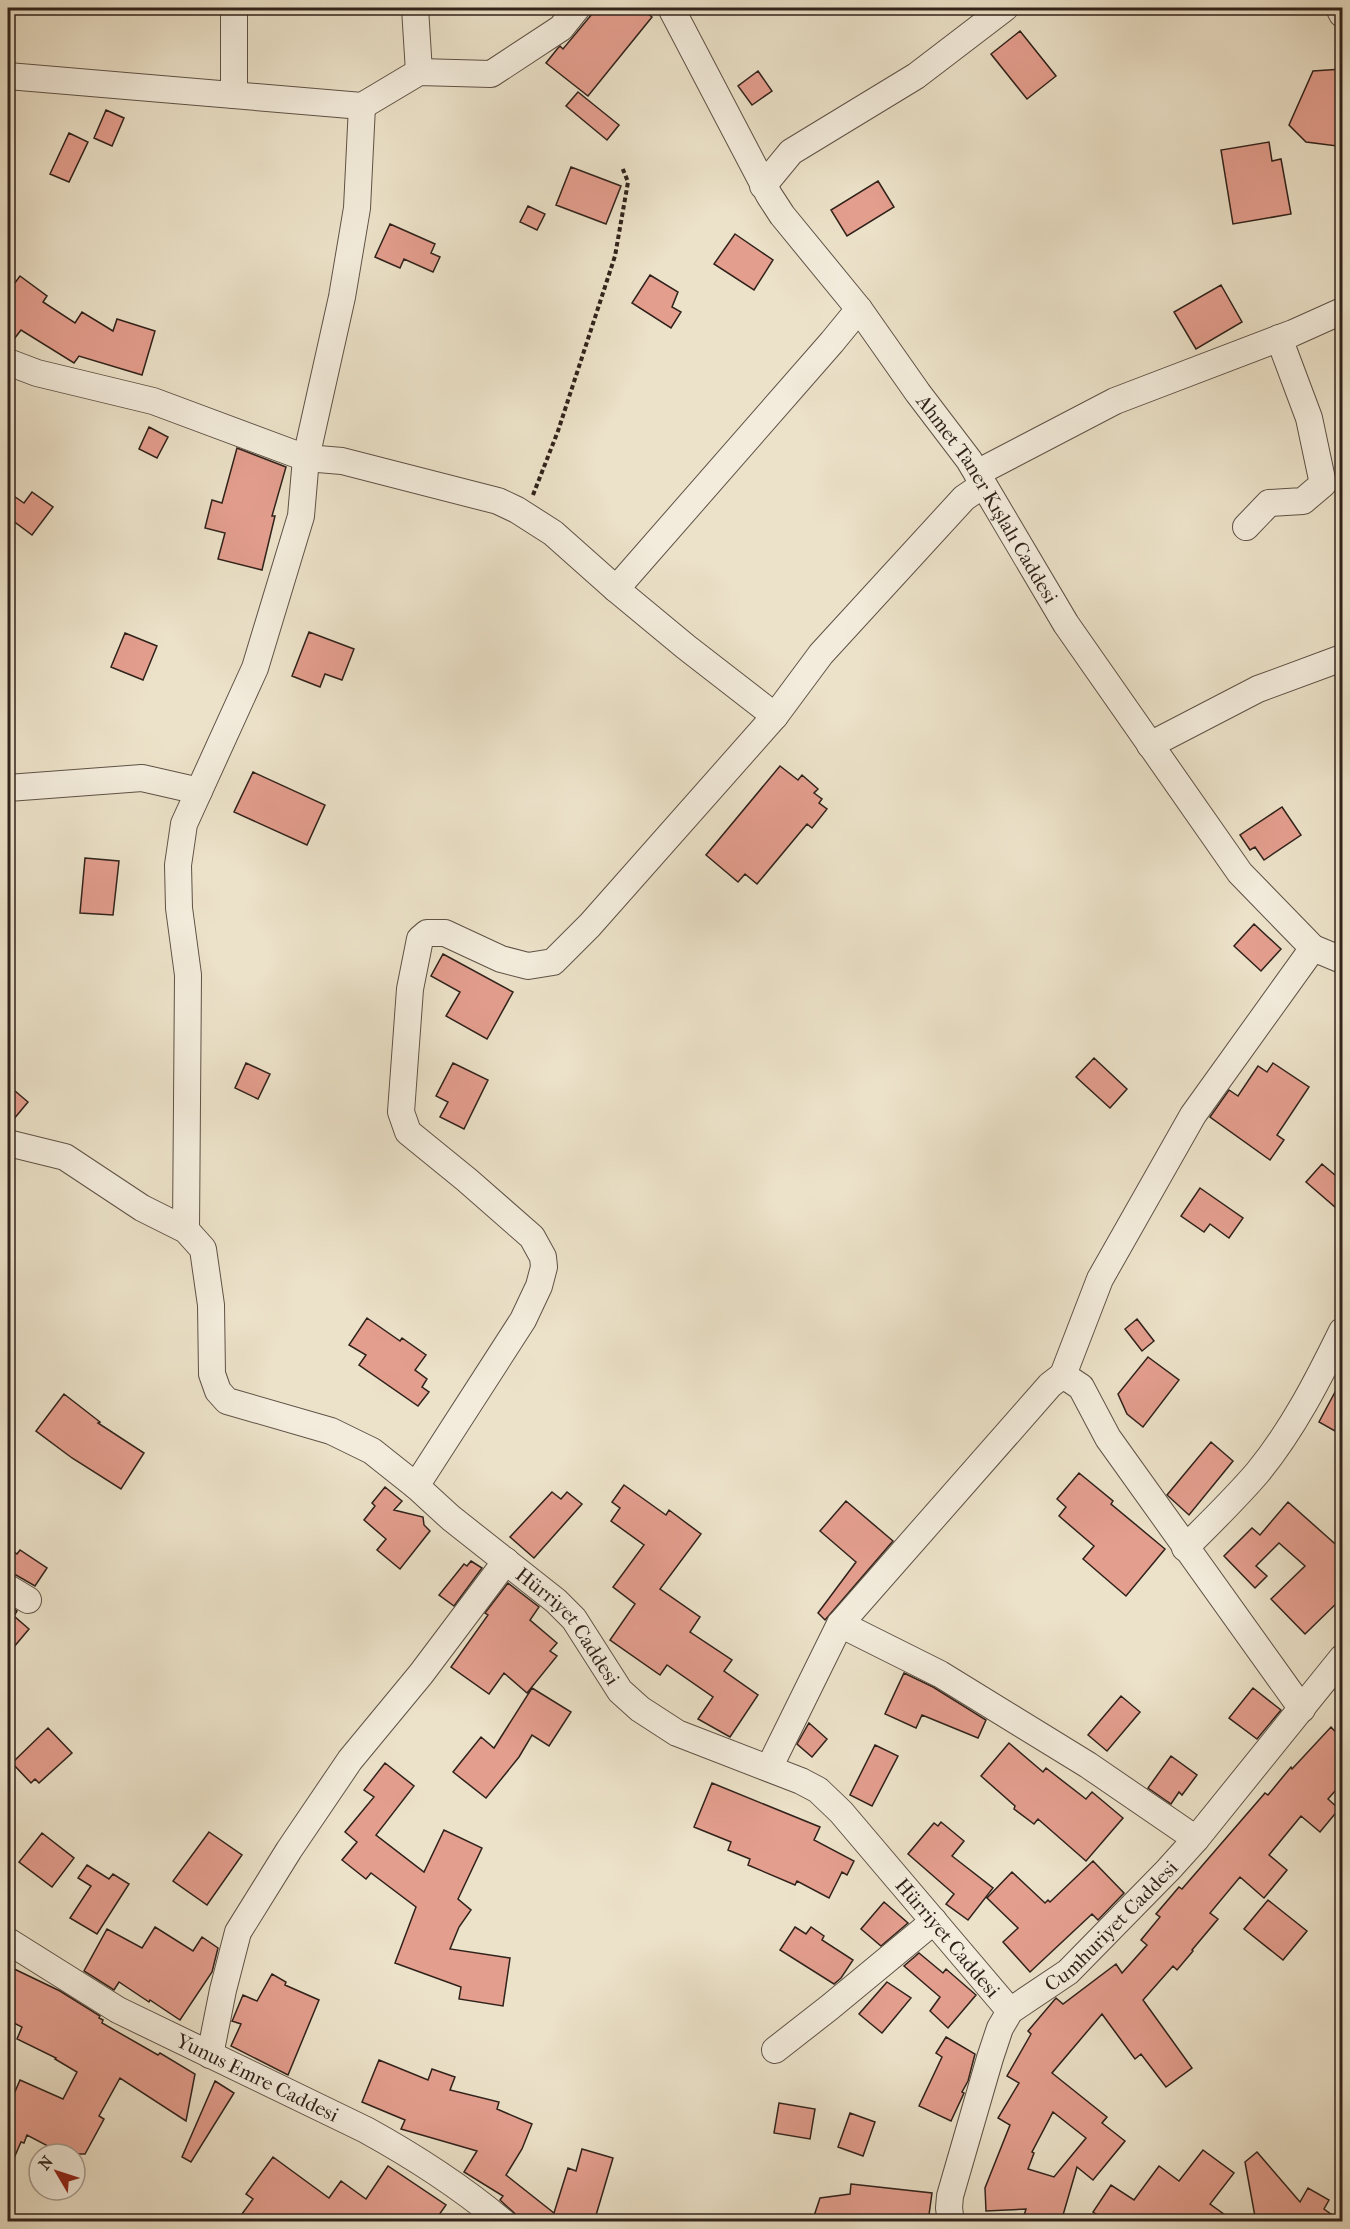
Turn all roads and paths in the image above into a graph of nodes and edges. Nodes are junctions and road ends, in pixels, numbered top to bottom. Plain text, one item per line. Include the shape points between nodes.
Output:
1 (234, 8) edge
2 (415, 8) edge
3 (577, 8) edge
4 (671, 8) edge
5 (1005, 8) edge
6 (1339, 8) edge
7 (1342, 14) edge
8 (419, 72) junction
9 (8, 76) edge
10 (234, 95) junction
11 (362, 106) junction
12 (622, 167) dead end
13 (763, 186) junction
14 (858, 309) junction
15 (1342, 311) edge
16 (1279, 338) junction
17 (8, 362) edge
18 (306, 458) junction
19 (980, 479) junction
20 (525, 515) junction
21 (1246, 527) dead end
22 (616, 589) junction
23 (1342, 658) edge
24 (775, 716) junction
25 (1150, 745) junction
26 (8, 788) edge
27 (199, 791) junction
28 (1313, 948) junction
29 (1342, 960) edge
30 (8, 1143) edge
31 (186, 1230) junction
32 (1342, 1331) edge
33 (1063, 1375) junction
34 (416, 1486) junction
35 (1185, 1548) junction
36 (506, 1561) junction
37 (840, 1624) junction
38 (1342, 1658) edge
39 (1302, 1709) junction
40 (769, 1768) junction
41 (1196, 1839) junction
42 (934, 1921) junction
43 (8, 1941) edge
44 (1010, 2010) junction
45 (775, 2050) dead end
46 (210, 2055) junction
47 (503, 2222) edge
48 (951, 2222) edge

1 - 10 street
2 - 8 street
3 - 8 street via 561,28 491,74
4 - 13 street, Ahmet Taner Kışlalı Caddesi
5 - 13 street via 916,76 791,152
6 - 7 street
8 - 11 street
9 - 10 street
10 - 11 street
11 - 18 street via 357,208 342,297
12 - 20 path via 628,182 615,256 558,431
13 - 14 street, Ahmet Taner Kışlalı Caddesi
14 - 19 street, Ahmet Taner Kışlalı Caddesi
14 - 22 street
15 - 16 street
16 - 19 street via 1115,401
16 - 21 street via 1309,418 1323,484 1303,501 1269,503
17 - 18 street via 37,373 153,401
18 - 20 street via 342,461 438,485 498,501
18 - 27 street via 301,516 255,668
19 - 24 street via 829,646
19 - 25 street, Ahmet Taner Kışlalı Caddesi via 1066,624
20 - 22 street via 562,540
22 - 24 street
23 - 25 street via 1258,689
24 - 34 street via 590,926 553,962 528,966 501,959 445,933 428,933 420,939 410,989 401,1112 408,1132 532,1237 539,1246 544,1267 523,1320
25 - 28 street, Ahmet Taner Kışlalı Caddesi via 1240,873
26 - 27 street via 142,778
27 - 31 street via 184,824 178,865 188,975
28 - 29 street, Ahmet Taner Kışlalı Caddesi
28 - 33 street via 1193,1115 1100,1279
30 - 31 street via 65,1157 142,1208
31 - 34 street, Hürriyet Caddesi via 203,1249 211,1305 212,1374 218,1391 227,1401 352,1440
32 - 35 street via 1280,1443 1236,1498
33 - 35 street via 1081,1386 1108,1438
33 - 37 street via 1050,1385
34 - 36 street, Hürriyet Caddesi
35 - 39 street
36 - 40 street, Hürriyet Caddesi via 574,1619 620,1691 640,1709 677,1733
36 - 46 street via 350,1760 238,1932
37 - 40 street
37 - 41 street via 940,1674 1089,1765
38 - 39 street, Cumhuriyet Caddesi
39 - 41 street, Cumhuriyet Caddesi
40 - 42 street, Hürriyet Caddesi via 801,1781 829,1799
41 - 44 street, Cumhuriyet Caddesi via 1068,1972
42 - 44 street, Hürriyet Caddesi
42 - 45 street
43 - 46 street, Yunus Emre Caddesi via 118,2010
44 - 48 street via 990,2058 950,2196
46 - 47 street, Yunus Emre Caddesi via 406,2152

